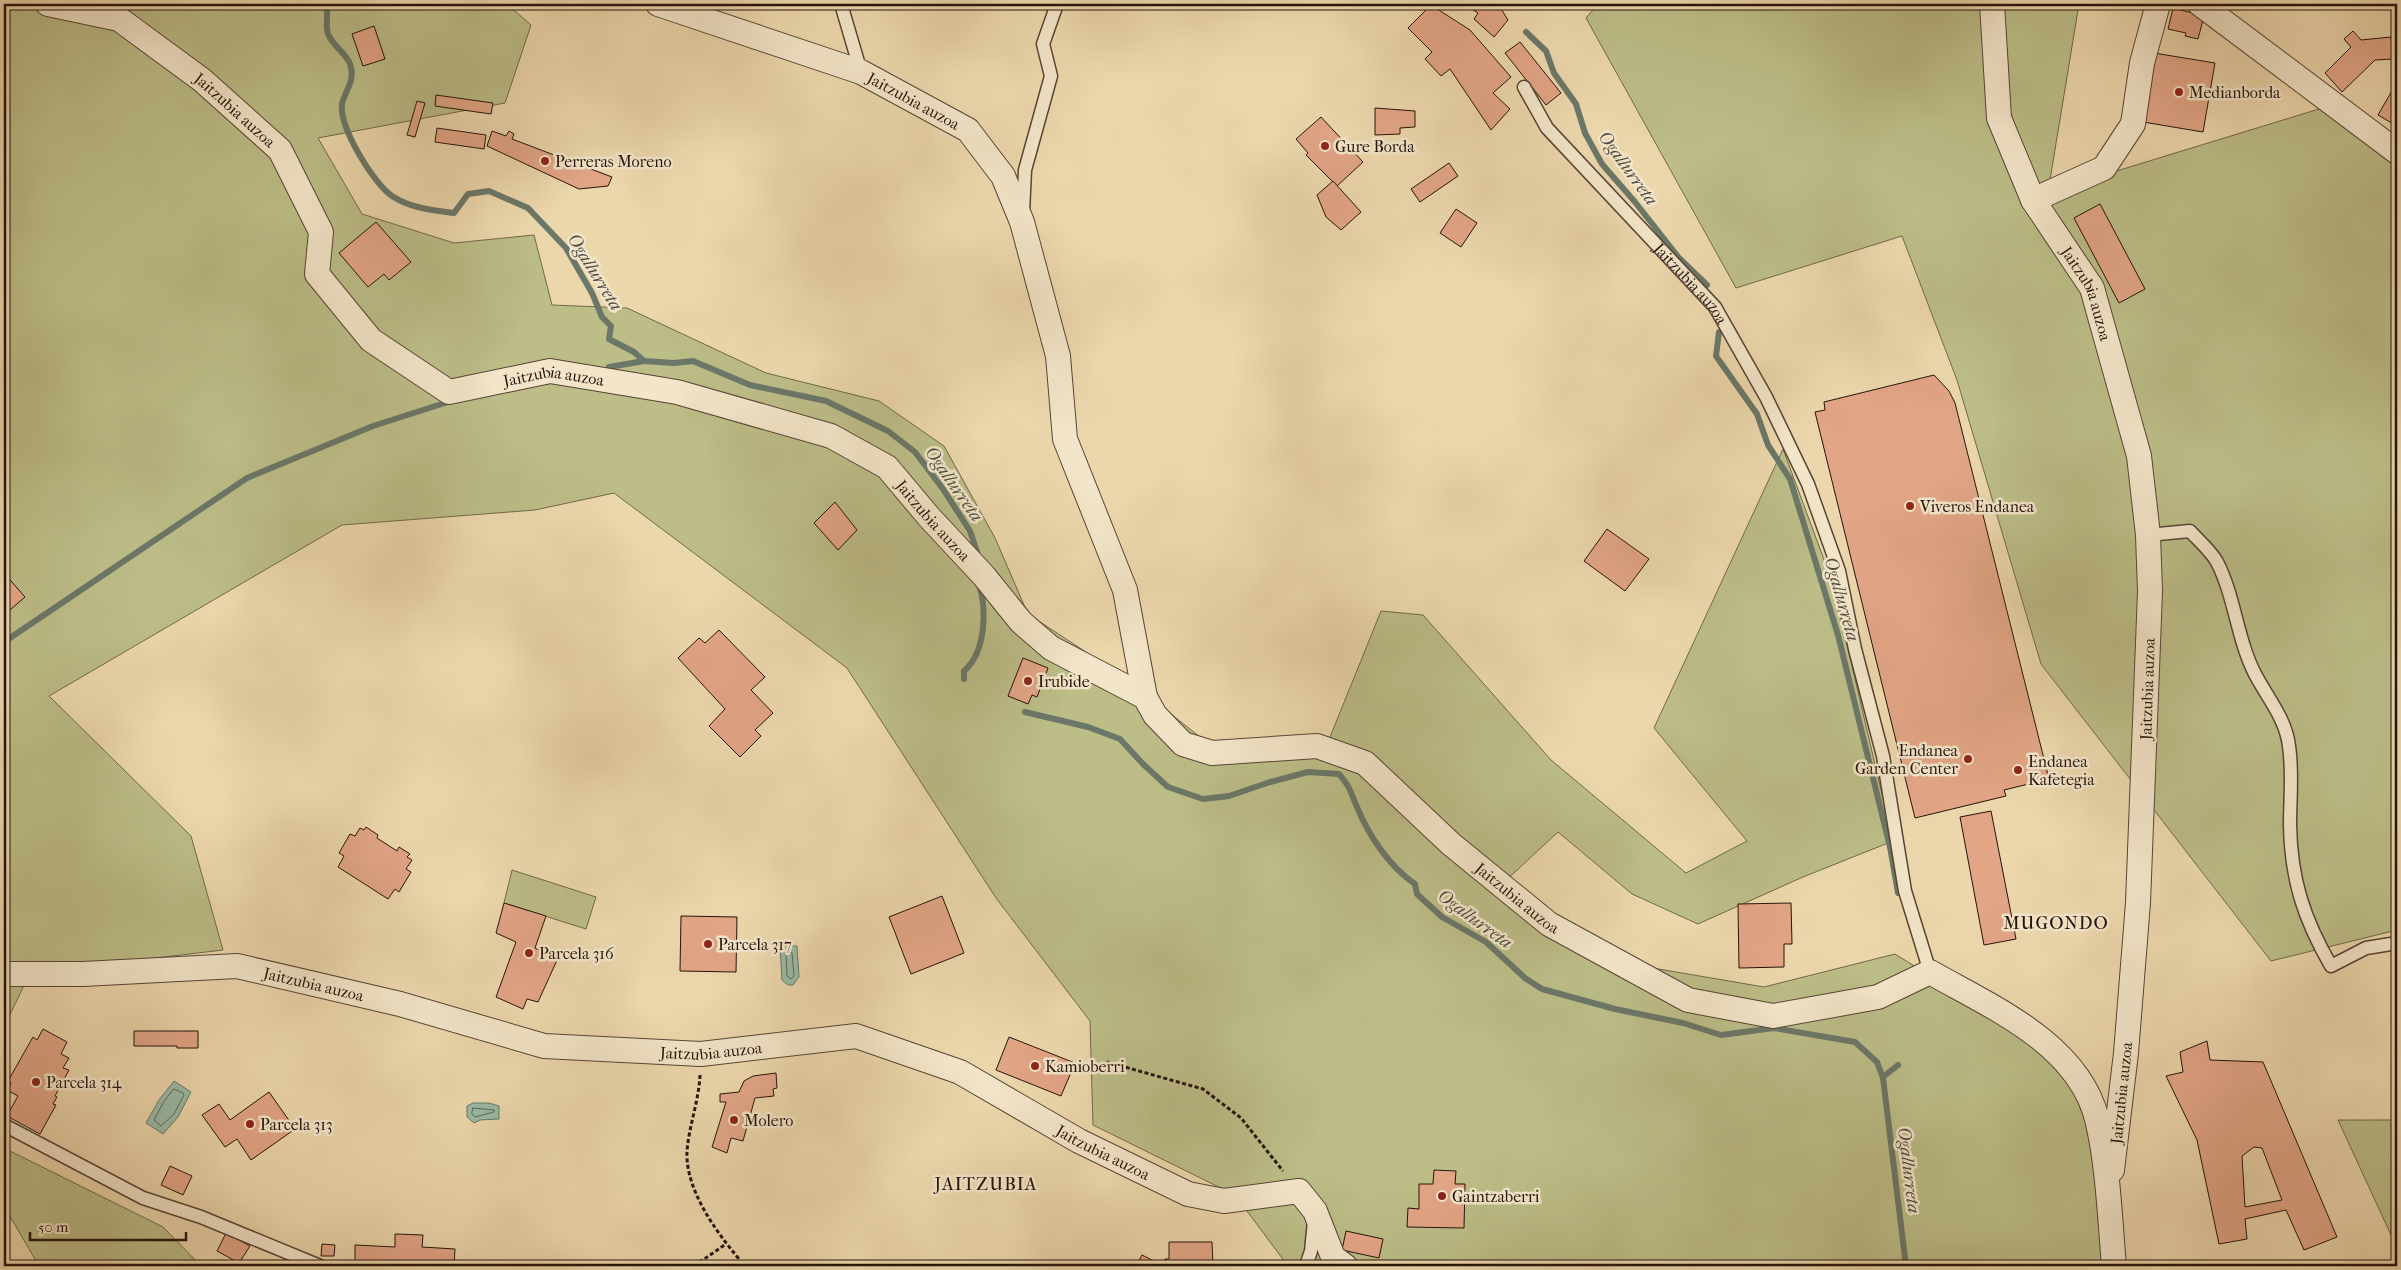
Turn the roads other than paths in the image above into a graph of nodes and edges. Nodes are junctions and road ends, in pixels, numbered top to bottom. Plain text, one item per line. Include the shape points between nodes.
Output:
1 (48, 4) edge
2 (658, 4) edge
3 (841, 4) edge
4 (1057, 4) edge
5 (1992, 4) edge
6 (2158, 4) edge
7 (2200, 4) edge
8 (861, 72) junction
9 (1524, 87) dead end
10 (2397, 152) edge
11 (2033, 200) junction
12 (1022, 222) junction
13 (2148, 535) junction
14 (1145, 697) junction
15 (2397, 943) edge
16 (1930, 972) junction
17 (4, 974) edge
18 (4, 1125) edge
19 (2109, 1202) junction
20 (1315, 1211) junction
21 (320, 1266) edge
22 (1306, 1266) edge
23 (1345, 1266) edge
24 (2114, 1266) edge

1 - 14 street, Jaitzubia auzoa via 118,19 202,80 280,150 321,232 317,274 372,340 449,392 550,371 677,392 831,436 887,467 1021,622 1050,648
2 - 8 street, Jaitzubia auzoa
3 - 8 lane
4 - 12 lane via 1043,44 1051,76 1026,170
5 - 11 street, Jaitzubia auzoa via 1999,118
6 - 11 street via 2142,63 2133,124 2104,168
7 - 10 street
8 - 12 street, Jaitzubia auzoa via 968,130 1003,176
9 - 16 lane, Jaitzubia auzoa via 1547,128 1715,306 1766,397 1808,484 1839,571 1883,756 1904,891
11 - 13 street, Jaitzubia auzoa via 2092,288 2139,456
12 - 14 street, Jaitzubia auzoa via 1058,356 1065,438 1125,590
13 - 15 lane via 2190,531 2217,561 2255,673 2273,700 2289,742 2293,778 2290,825 2293,867 2312,934 2331,966 2366,948
13 - 19 street, Jaitzubia auzoa via 2150,591 2138,902 2126,1053
14 - 16 street, Jaitzubia auzoa via 1155,715 1183,744 1212,752 1317,746 1365,763 1451,844 1549,924 1688,1000 1773,1016 1878,997
16 - 19 street, Jaitzubia auzoa via 2035,1034 2066,1063 2097,1118
17 - 20 street, Jaitzubia auzoa via 83,974 237,966 400,1004 544,1046 701,1054 856,1036 960,1072 1079,1141 1188,1194 1224,1201 1299,1191
18 - 21 lane via 143,1198 201,1217
19 - 24 street, Jaitzubia auzoa
20 - 22 lane via 1311,1251
20 - 23 street via 1333,1257

